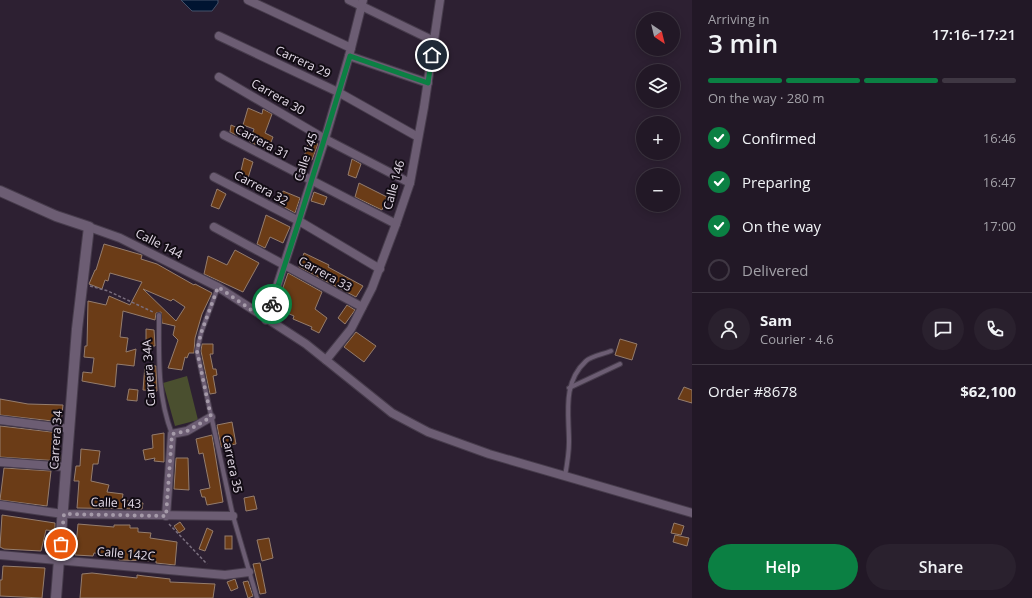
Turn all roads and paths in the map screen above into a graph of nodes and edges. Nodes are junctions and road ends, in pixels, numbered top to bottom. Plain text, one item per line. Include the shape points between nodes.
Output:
1 (248, 0) edge
2 (349, 0) edge
3 (440, 0) edge
4 (362, 3) edge
5 (219, 36) dead end
6 (434, 41) junction
7 (350, 52) junction
8 (219, 77) dead end
9 (428, 83) junction
10 (338, 92) junction
11 (224, 135) dead end
12 (418, 137) junction
13 (325, 139) junction
14 (214, 176) dead end
15 (311, 181) junction
16 (410, 183) junction
17 (0, 191) edge
18 (299, 221) junction
19 (396, 224) junction
20 (89, 227) junction
21 (214, 227) dead end
22 (285, 266) junction
23 (380, 269) junction
24 (82, 284) junction
25 (218, 287) junction
26 (362, 308) junction
27 (158, 315) joint
28 (266, 320) junction
29 (611, 351) dead end
30 (326, 360) junction
31 (620, 364) dead end
32 (569, 388) junction
33 (211, 417) junction
34 (0, 420) edge
35 (70, 429) junction
36 (172, 434) junction
37 (0, 462) edge
38 (67, 467) junction
39 (565, 476) junction
40 (0, 505) edge
41 (64, 514) junction
42 (692, 514) edge
43 (166, 516) junction
44 (233, 516) junction
45 (0, 555) edge
46 (60, 560) junction
47 (249, 572) junction
48 (218, 575) junction
49 (56, 598) edge
50 (257, 598) edge

1 - 7 street
2 - 4 street
3 - 6 street, Calle 146
4 - 6 street
4 - 7 street, Calle 145
5 - 10 street, Carrera 29
6 - 9 street, Calle 146
7 - 9 street
7 - 10 street, Calle 145
8 - 13 street, Carrera 30
9 - 12 street, Calle 146
10 - 12 street, Carrera 29
10 - 13 street, Calle 145
11 - 15 street, Carrera 31
12 - 16 street, Calle 146
13 - 15 street, Calle 145
13 - 16 street, Carrera 30
14 - 18 street, Carrera 32
15 - 18 street, Calle 145
15 - 19 street, Carrera 31
16 - 19 street, Calle 146
17 - 20 street via 56,216
18 - 22 street, Calle 145
18 - 23 street, Carrera 32
19 - 23 street, Calle 146
20 - 24 street, Carrera 34
20 - 25 street, Calle 144 via 120,238
21 - 22 street, Carrera 33
22 - 26 street, Carrera 33
22 - 28 street, Calle 145
23 - 26 street, Calle 146
24 - 27 path via 108,291
24 - 35 street, Carrera 34
25 - 28 street
25 - 33 lane, Carrera 35 via 197,351
26 - 30 street, Calle 146 via 351,329
27 - 36 lane, Carrera 34A via 160,390 164,413
28 - 30 street via 306,344
29 - 32 lane via 587,360 576,372
30 - 39 street via 392,412 428,432 489,454
31 - 32 lane
32 - 39 lane via 569,444
33 - 36 street via 187,431
33 - 44 lane, Carrera 35
34 - 35 street
35 - 38 street, Carrera 34
36 - 43 street, Carrera 34A
37 - 38 street
38 - 41 street, Carrera 34
39 - 42 street
40 - 41 street, Calle 143
41 - 43 street, Calle 143
41 - 46 street, Carrera 34
43 - 44 street, Calle 143
43 - 48 path via 170,526
44 - 47 lane, Carrera 35
45 - 46 street, Calle 142C
46 - 48 street, Calle 142C
46 - 49 street, Carrera 34
47 - 48 street, Calle 142C
47 - 50 lane, Carrera 35

